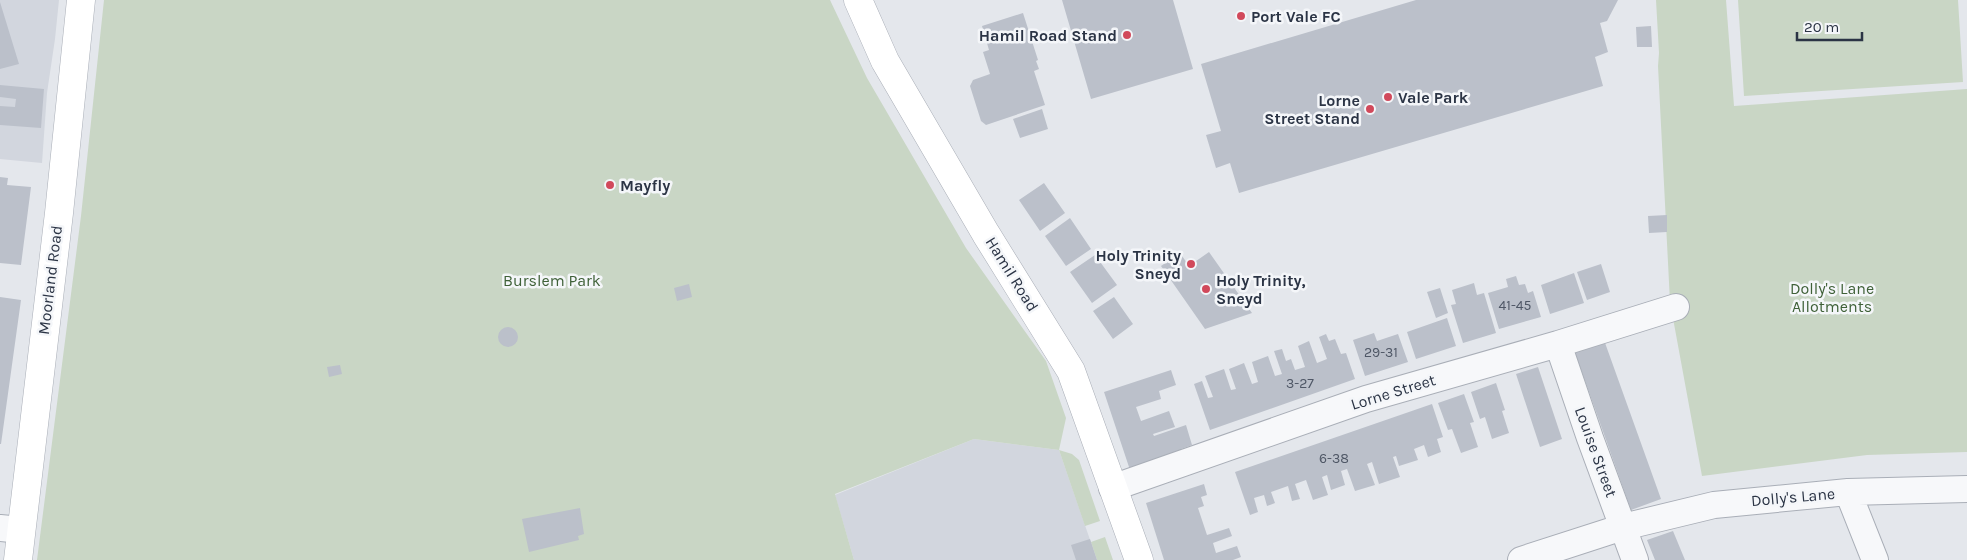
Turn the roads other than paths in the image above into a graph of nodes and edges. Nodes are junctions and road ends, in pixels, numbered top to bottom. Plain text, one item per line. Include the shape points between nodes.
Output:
1 (80, 0) edge
2 (858, 0) edge
3 (1676, 307) dead end
4 (1558, 344) junction
5 (1112, 488) junction
6 (1967, 489) edge
7 (1848, 492) junction
8 (1622, 527) junction
9 (11, 529) edge
10 (18, 560) edge
11 (1139, 560) edge
12 (1521, 560) edge
13 (1635, 560) edge
14 (1875, 560) edge

1 - 9 street, Moorland Road via 58,213
2 - 5 street, Hamil Road via 885,61 1071,371
3 - 4 street, Lorne Street
4 - 5 street, Lorne Street via 1366,399
4 - 8 street, Louise Street
5 - 11 street, Hamil Road
6 - 7 street, Dolly's Lane
7 - 8 street, Dolly's Lane via 1714,505
7 - 14 street
8 - 12 street, Dolly's Lane
8 - 13 street, Louise Street
9 - 10 street, Moorland Road

